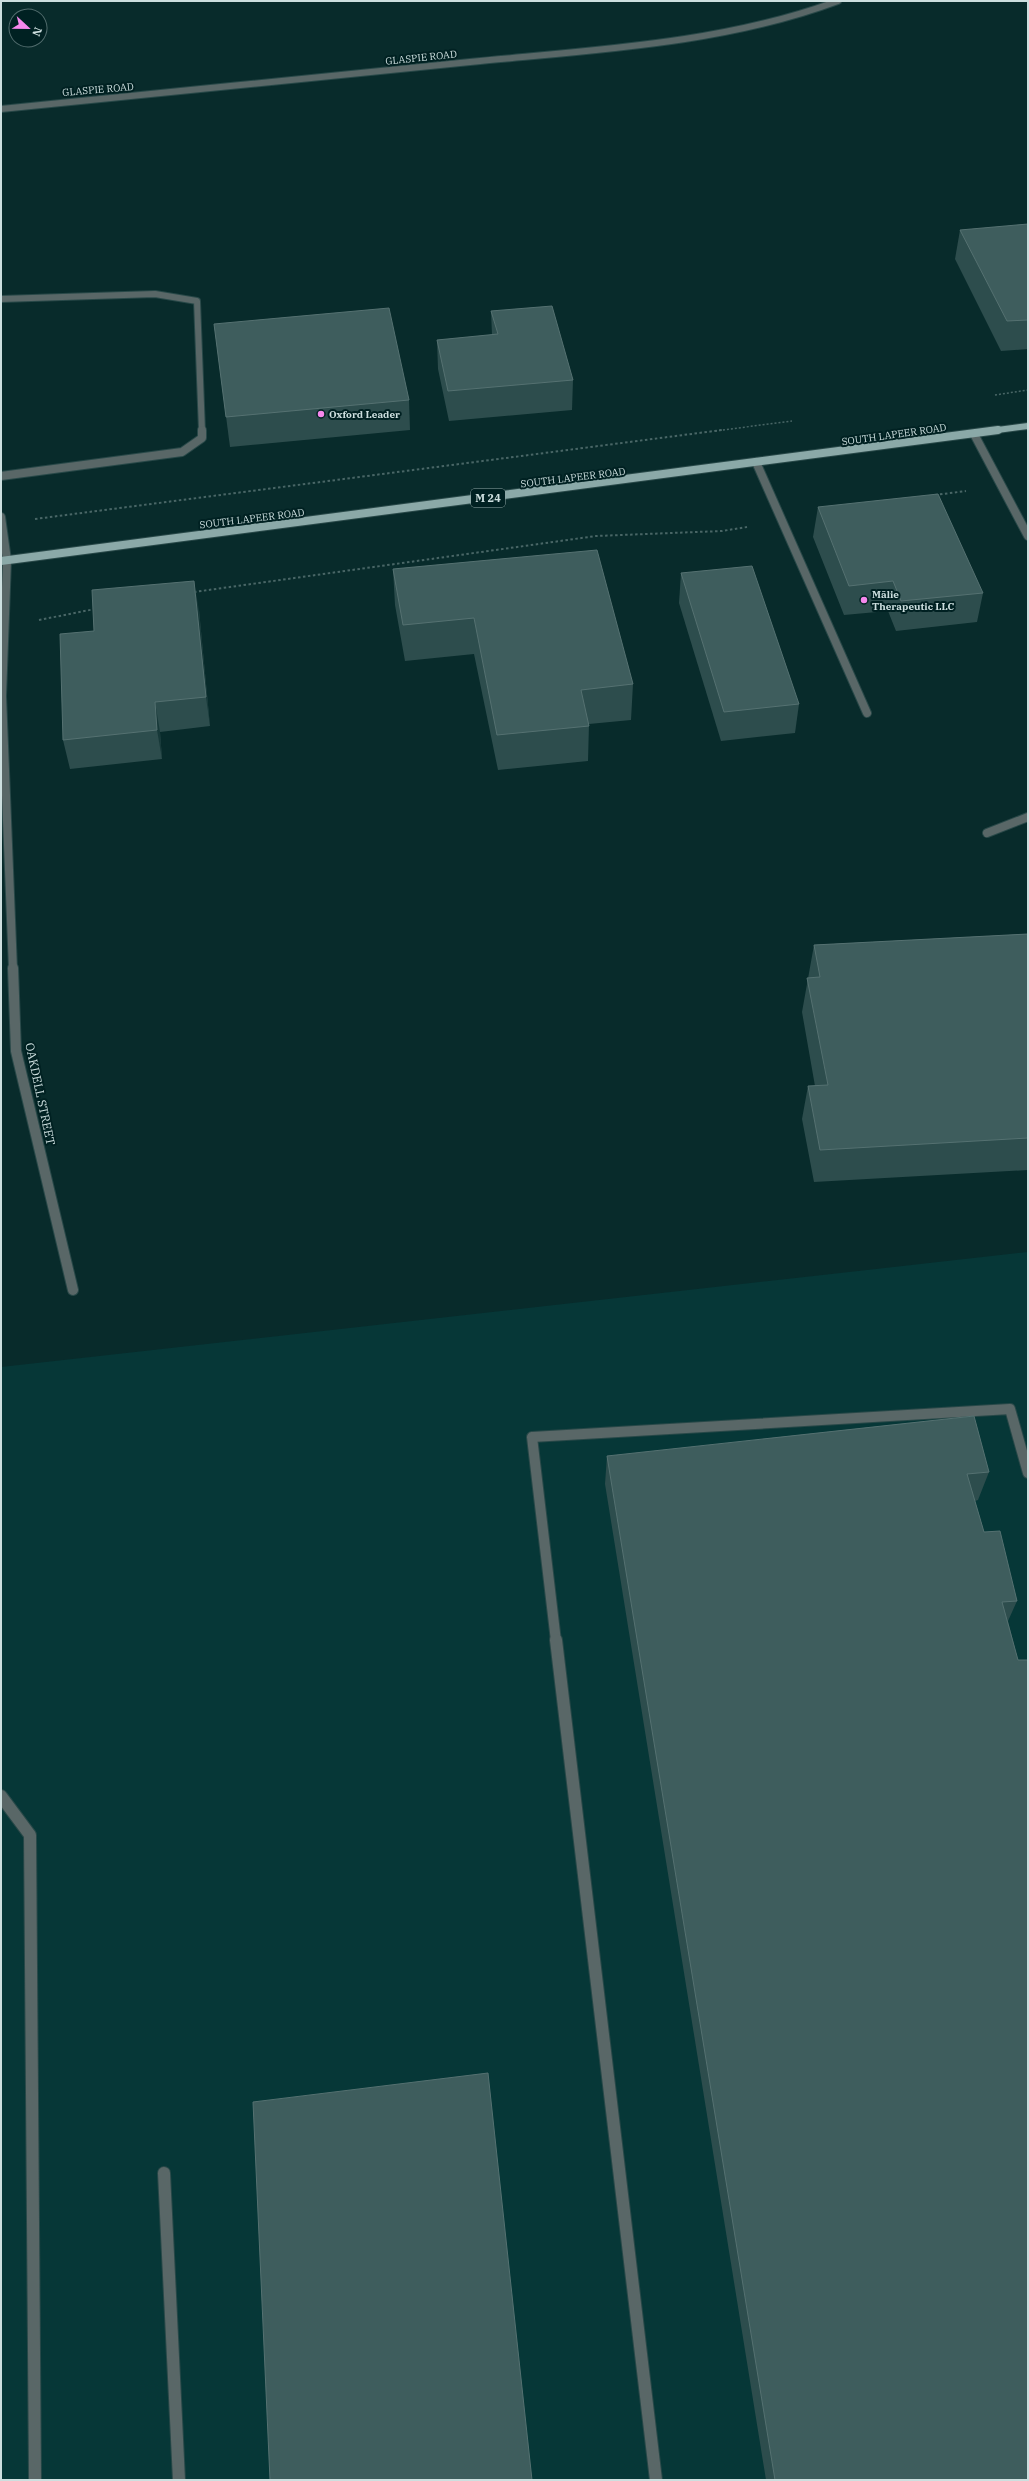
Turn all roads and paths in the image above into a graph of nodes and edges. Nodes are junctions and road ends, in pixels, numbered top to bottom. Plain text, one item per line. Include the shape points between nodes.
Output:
1 (838, 1) edge
2 (1, 109) edge
3 (1, 299) edge
4 (1028, 390) edge
5 (990, 395) dead end
6 (796, 420) dead end
7 (1028, 426) edge
8 (974, 434) junction
9 (756, 462) junction
10 (1, 476) edge
11 (1001, 484) junction
12 (930, 496) edge
13 (1, 520) edge
14 (783, 522) junction
15 (1028, 536) edge
16 (4, 560) edge
17 (189, 592) edge
18 (101, 607) edge
19 (4, 625) junction
20 (867, 713) dead end
21 (1028, 818) edge
22 (987, 833) dead end
23 (73, 1290) dead end
24 (1028, 1473) edge
25 (1, 1796) edge
26 (164, 2173) dead end
27 (35, 2480) edge
28 (179, 2480) edge
29 (656, 2480) edge

1 - 2 street, GLASPIE ROAD via 803,14 743,29 605,49
3 - 10 street via 155,294 197,301 202,438 182,452
4 - 5 path
6 - 13 path
7 - 8 main road, SOUTH LAPEER ROAD / M 24
8 - 9 main road, SOUTH LAPEER ROAD / M 24
8 - 11 street
9 - 14 street
9 - 16 main road, SOUTH LAPEER ROAD / M 24
11 - 12 path
11 - 15 street
13 - 16 street, OAKDELL STREET
14 - 17 path via 722,531 596,536
14 - 20 street
16 - 19 street, OAKDELL STREET
18 - 19 path
19 - 23 street, OAKDELL STREET via 2,696 16,1052
21 - 22 street
24 - 29 street via 1010,1409 532,1438
25 - 27 street via 30,1835
26 - 28 street

